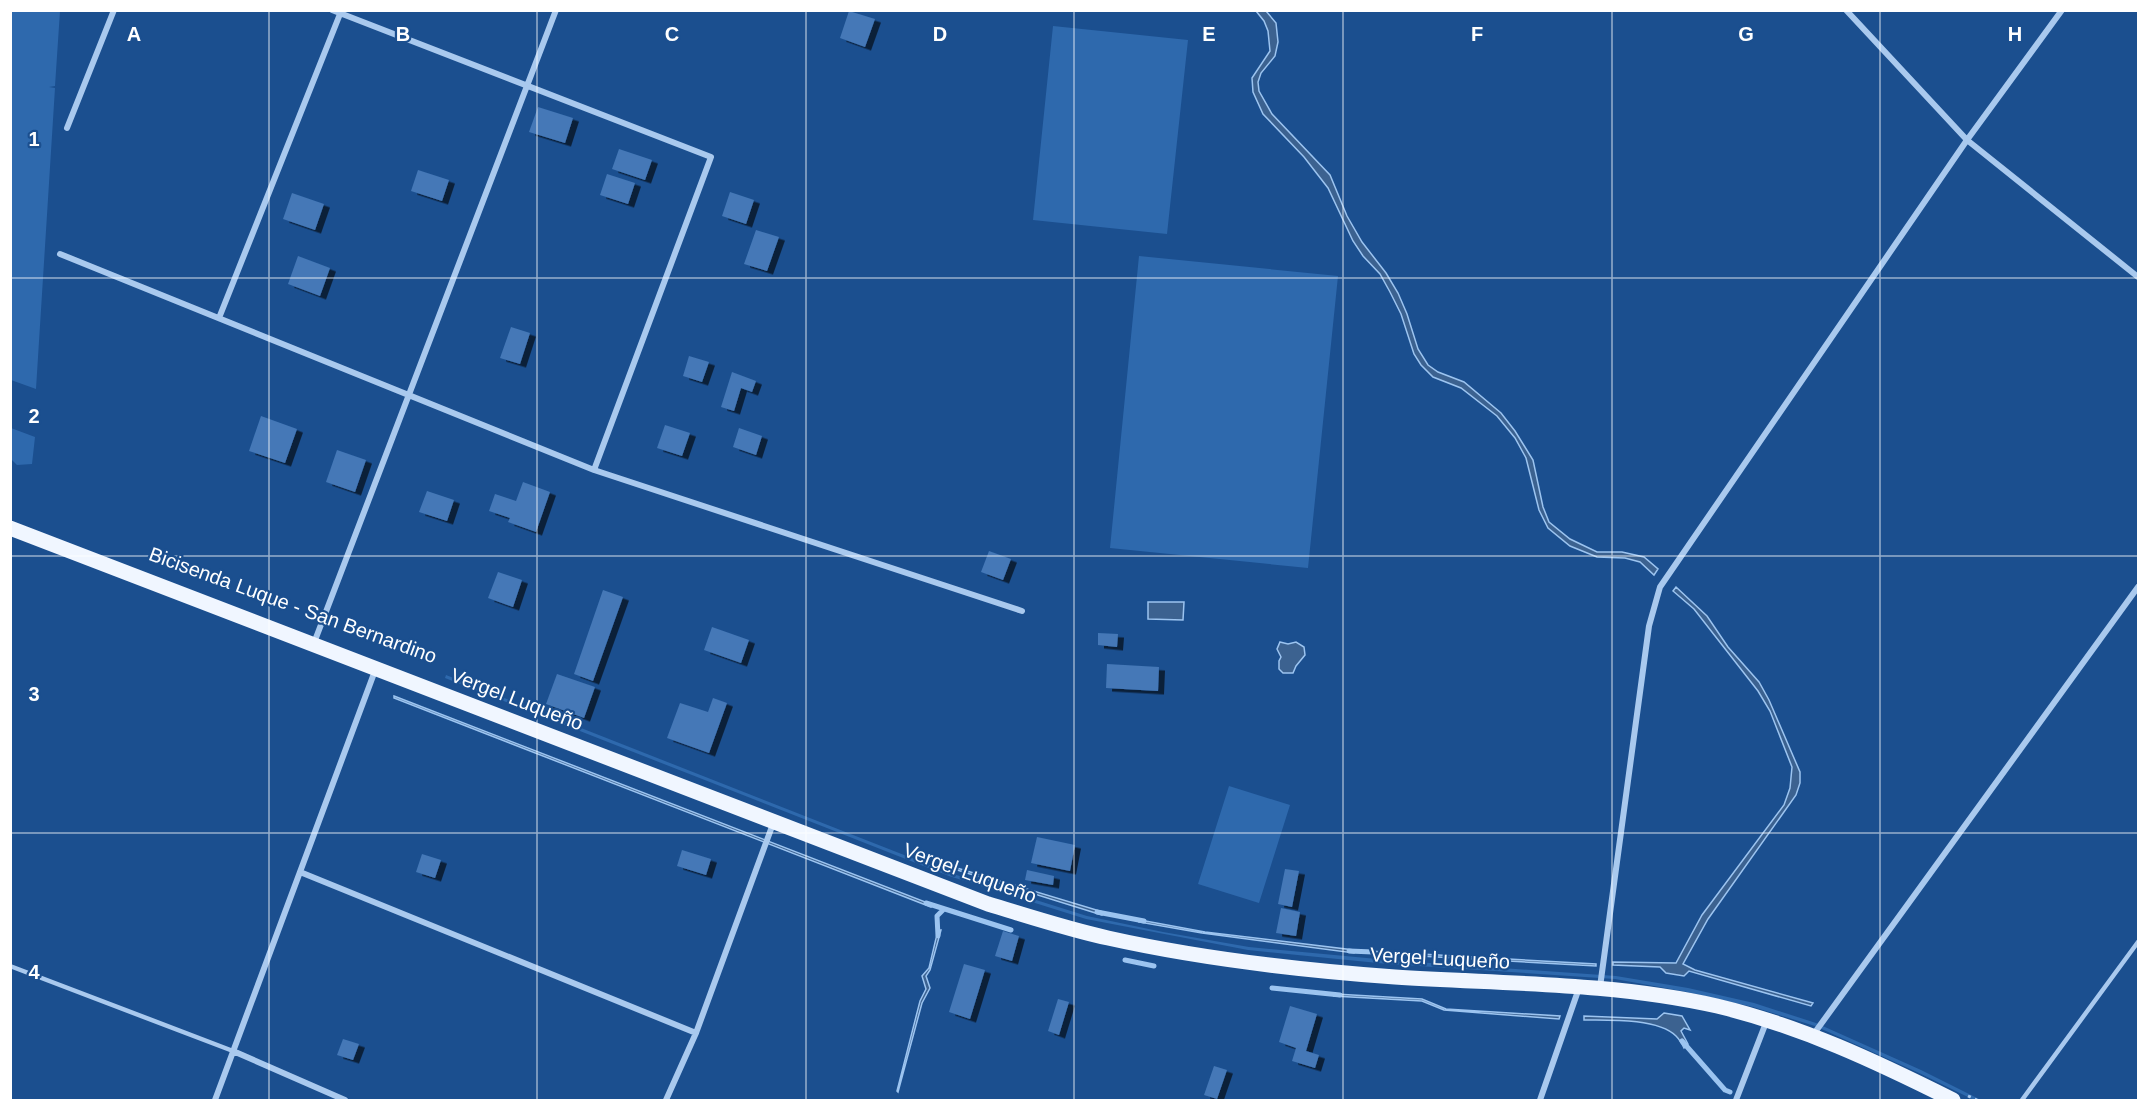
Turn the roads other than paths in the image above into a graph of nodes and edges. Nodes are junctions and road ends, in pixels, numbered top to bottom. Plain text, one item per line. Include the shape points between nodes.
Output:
1 (114, 10) edge
2 (332, 10) edge
3 (556, 10) edge
4 (1846, 10) edge
5 (2062, 10) edge
6 (340, 14) junction
7 (527, 86) junction
8 (67, 128) dead end
9 (1967, 140) junction
10 (60, 254) dead end
11 (2139, 277) edge
12 (219, 318) junction
13 (409, 395) junction
14 (594, 470) junction
15 (10, 528) edge
16 (2139, 587) edge
17 (1022, 611) dead end
18 (314, 643) junction
19 (376, 667) junction
20 (774, 821) junction
21 (300, 872) junction
22 (2139, 942) edge
23 (10, 966) edge
24 (1579, 986) junction
25 (1600, 988) junction
26 (1767, 1020) junction
27 (696, 1033) junction
28 (1813, 1035) junction
29 (233, 1051) junction
30 (215, 1101) edge
31 (345, 1101) edge
32 (666, 1101) edge
33 (1540, 1101) edge
34 (1736, 1101) edge
35 (1953, 1101) edge
36 (2022, 1101) edge

1 - 8 street
2 - 6 street
3 - 7 street
4 - 9 street
5 - 9 street
6 - 7 street
6 - 12 street
7 - 13 street
7 - 14 street via 711,157
9 - 11 street
9 - 25 street via 1660,587 1649,626
10 - 12 street
12 - 13 street
13 - 14 street
13 - 18 street
14 - 17 street
15 - 18 main road, Vergel Luqueño
16 - 28 street
18 - 19 main road, Vergel Luqueño
19 - 20 main road, Vergel Luqueño
19 - 21 street
20 - 24 main road, Vergel Luqueño via 988,904 1107,938 1228,960 1313,970
20 - 27 street
21 - 27 street
21 - 29 street
22 - 36 lane
23 - 29 lane
24 - 25 main road, Vergel Luqueño
24 - 33 street
25 - 26 main road, Vergel Luqueño via 1667,996
26 - 28 main road, Vergel Luqueño
26 - 34 street
27 - 32 street
28 - 35 main road, Vergel Luqueño
29 - 30 street
29 - 31 street

